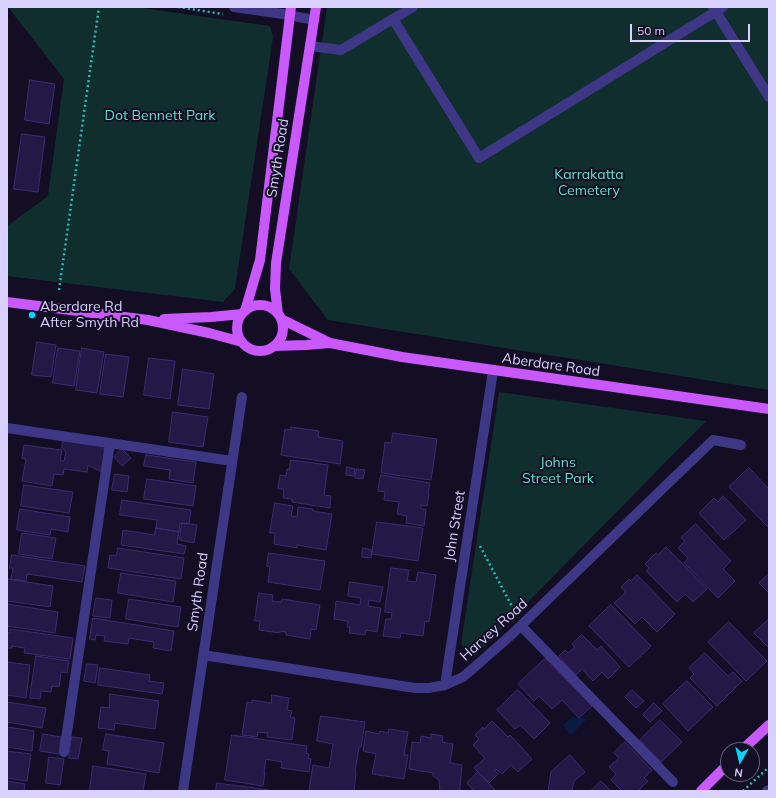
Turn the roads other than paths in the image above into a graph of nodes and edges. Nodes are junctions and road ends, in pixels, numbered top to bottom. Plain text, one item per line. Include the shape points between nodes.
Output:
1 (234, 7) edge
2 (316, 7) edge
3 (413, 7) edge
4 (717, 8) edge
5 (291, 11) edge
6 (393, 19) junction
7 (314, 20) junction
8 (310, 46) junction
9 (769, 98) edge
10 (7, 302) edge
11 (244, 313) junction
12 (280, 316) junction
13 (148, 320) junction
14 (242, 342) junction
15 (330, 343) junction
16 (274, 346) junction
17 (492, 371) junction
18 (242, 397) dead end
19 (769, 409) edge
20 (7, 428) edge
21 (110, 443) junction
22 (741, 445) dead end
23 (232, 461) junction
24 (525, 630) dead end
25 (203, 655) junction
26 (445, 684) junction
27 (769, 725) edge
28 (751, 742) edge
29 (64, 752) dead end
30 (720, 772) edge
31 (673, 782) dead end
32 (183, 791) edge
33 (701, 791) edge

1 - 5 street
2 - 7 main road, Smyth Road
3 - 6 street
4 - 6 street via 479,158
4 - 9 street
5 - 7 street
5 - 11 main road, Smyth Road via 260,260
6 - 8 street via 341,50
7 - 8 main road, Smyth Road
8 - 12 main road, Smyth Road via 276,263 275,289
10 - 13 main road
11 - 12 main road via 251,308 266,306
11 - 13 main road
11 - 14 main road via 239,319 238,331
12 - 15 main road, Aberdare Road
12 - 16 main road via 283,325 282,337
13 - 14 main road
14 - 16 main road via 247,347 261,351
15 - 16 main road, Aberdare Road
15 - 17 main road, Aberdare Road
17 - 19 main road, Aberdare Road
17 - 26 street, John Street
18 - 23 street, Smyth Road
20 - 21 street
21 - 23 street
21 - 29 street
22 - 26 street, Harvey Road via 713,440 510,636 463,677
23 - 25 street, Smyth Road
24 - 31 street
25 - 26 street, Harvey Road via 415,688
25 - 32 street, Smyth Road
27 - 28 main road
30 - 33 main road

